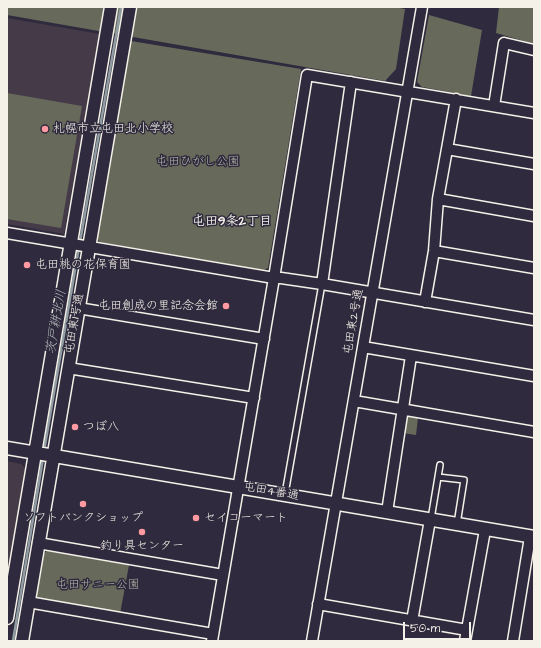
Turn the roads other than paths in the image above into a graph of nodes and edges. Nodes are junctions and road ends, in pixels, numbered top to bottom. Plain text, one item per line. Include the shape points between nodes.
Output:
1 (111, 7) edge
2 (130, 7) edge
3 (422, 7) edge
4 (534, 50) edge
5 (352, 82) junction
6 (408, 91) junction
7 (456, 100) junction
8 (494, 106) junction
9 (534, 113) edge
10 (447, 149) junction
11 (534, 164) edge
12 (438, 200) junction
13 (534, 216) edge
14 (7, 233) edge
15 (80, 245) junction
16 (434, 251) junction
17 (534, 268) edge
18 (274, 278) junction
19 (322, 284) junction
20 (372, 293) junction
21 (425, 302) junction
22 (78, 308) junction
23 (534, 320) edge
24 (264, 339) junction
25 (363, 347) junction
26 (411, 356) junction
27 (68, 368) junction
28 (534, 376) edge
29 (254, 398) junction
30 (354, 401) junction
31 (403, 409) junction
32 (534, 432) edge
33 (7, 448) edge
34 (44, 455) junction
35 (440, 465) dead end
36 (438, 477) junction
37 (238, 486) junction
38 (285, 495) junction
39 (336, 504) junction
40 (387, 512) junction
41 (430, 520) junction
42 (456, 525) junction
43 (485, 530) junction
44 (532, 537) edge
45 (38, 543) junction
46 (224, 575) junction
47 (28, 602) junction
48 (318, 604) junction
49 (7, 618) edge
50 (412, 621) junction
51 (467, 630) junction
52 (213, 638) edge
53 (22, 641) edge
54 (312, 641) edge
55 (465, 641) edge
56 (513, 641) edge

1 - 15 street, 屯田東1号通
2 - 15 street, 屯田東1号通
3 - 6 street, 屯田東2号通
4 - 8 street via 504,43
5 - 6 street
5 - 18 street via 307,75
5 - 19 street
6 - 7 street
6 - 20 street, 屯田東2号通
7 - 8 street
7 - 10 street
8 - 9 street
10 - 11 street
10 - 12 street
12 - 13 street
12 - 16 street
14 - 15 street
15 - 18 street
15 - 22 street, 屯田東1号通
15 - 34 street, 屯田東1号通
16 - 17 street
16 - 21 street
18 - 19 street
18 - 24 street
19 - 20 street
19 - 38 lane
20 - 21 street
20 - 25 street, 屯田東2号通
21 - 23 street
22 - 24 street
22 - 27 street, 屯田東1号通
24 - 29 street
25 - 26 street
25 - 30 street, 屯田東2号通
26 - 28 street
26 - 31 street
27 - 29 street
27 - 34 street, 屯田東1号通
29 - 37 street
30 - 31 street
30 - 39 street, 屯田東2号通
31 - 32 street
31 - 40 street
33 - 34 street, 屯田4番通
34 - 37 street, 屯田4番通
34 - 45 street, 屯田東1号通
34 - 49 street, 屯田東1号通
35 - 36 lane
36 - 41 lane
36 - 42 lane via 464,480
37 - 38 street, 屯田4番通
37 - 46 street
38 - 39 street, 屯田4番通
39 - 40 street, 屯田4番通
39 - 48 street, 屯田東2号通
40 - 41 street, 屯田4番通
41 - 42 street, 屯田4番通
41 - 50 street
42 - 43 street, 屯田4番通
43 - 44 street, 屯田4番通
43 - 51 street
44 - 56 street
45 - 46 street
45 - 47 street, 屯田東1号通
46 - 52 street
47 - 52 street
47 - 53 street, 屯田東1号通
48 - 50 street
48 - 54 street, 屯田東2号通
50 - 51 street
51 - 55 street

